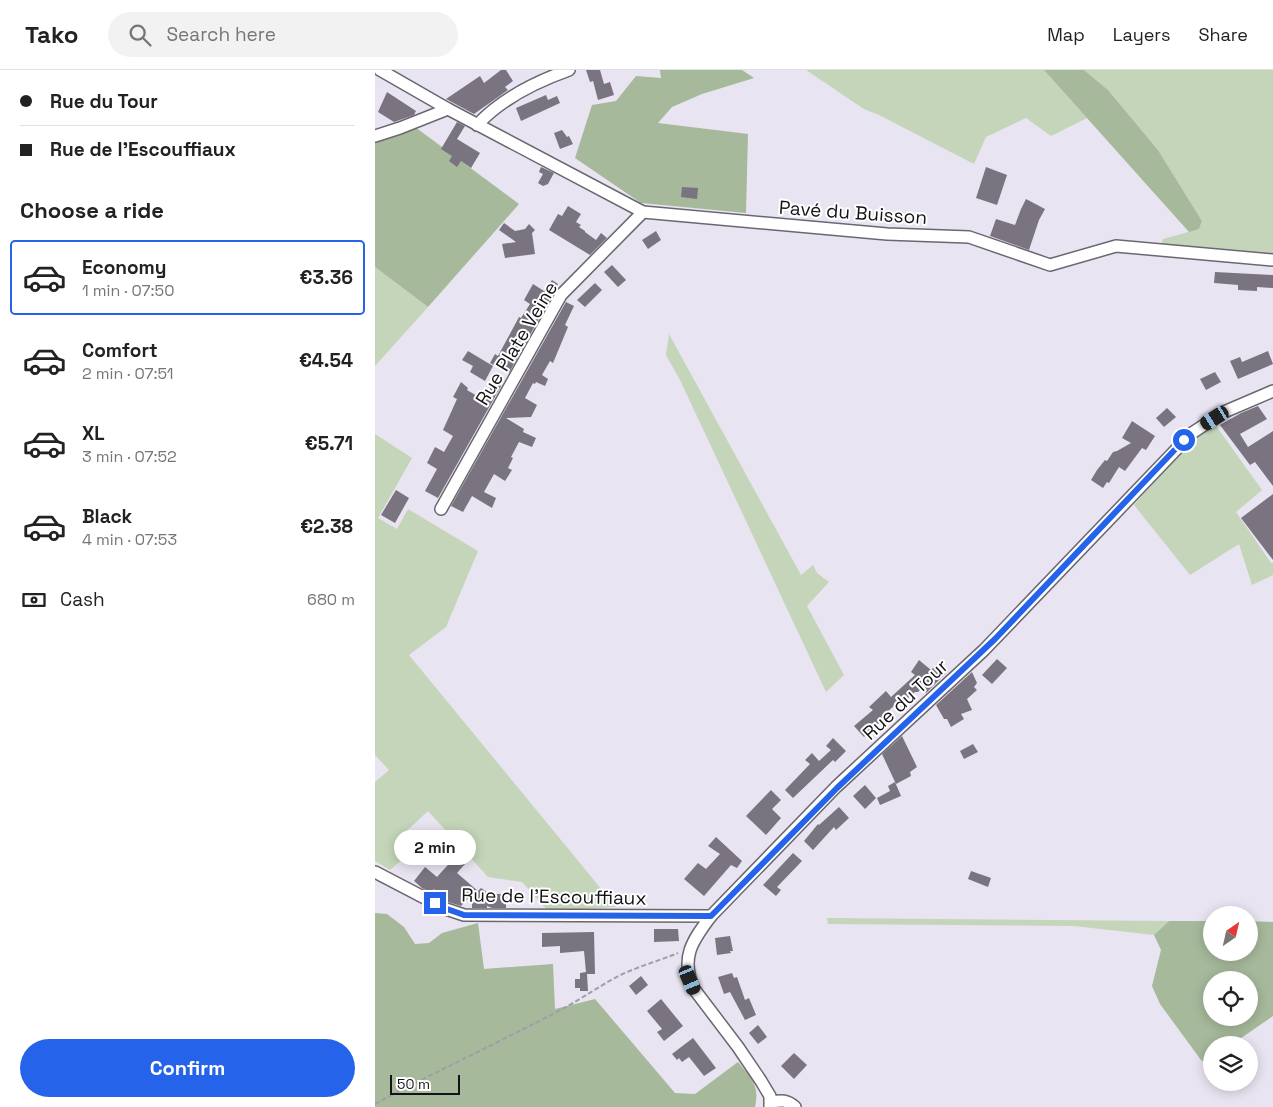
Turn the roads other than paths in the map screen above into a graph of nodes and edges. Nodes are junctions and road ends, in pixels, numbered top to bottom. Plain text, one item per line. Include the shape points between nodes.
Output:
1 (380, 70) edge
2 (569, 70) edge
3 (448, 109) junction
4 (477, 125) junction
5 (375, 136) edge
6 (643, 212) junction
7 (1273, 260) edge
8 (1273, 391) edge
9 (441, 509) dead end
10 (375, 872) edge
11 (711, 916) junction
12 (771, 1104) edge
13 (795, 1107) edge

1 - 3 street, Pavé du Buisson
2 - 4 street via 524,88 487,113
3 - 4 street, Pavé du Buisson
3 - 5 street
4 - 6 street, Pavé du Buisson
6 - 7 street, Pavé du Buisson via 887,234 969,237 1050,265 1116,246
6 - 9 street, Rue Plate Veine via 561,295
8 - 11 street, Rue du Tour via 1224,412 1187,438 990,643 844,780
10 - 11 street, Rue de l'Escouffiaux via 464,915
11 - 12 street, Rue du Tour via 699,931 687,958 694,989 761,1081
12 - 13 street via 781,1100

